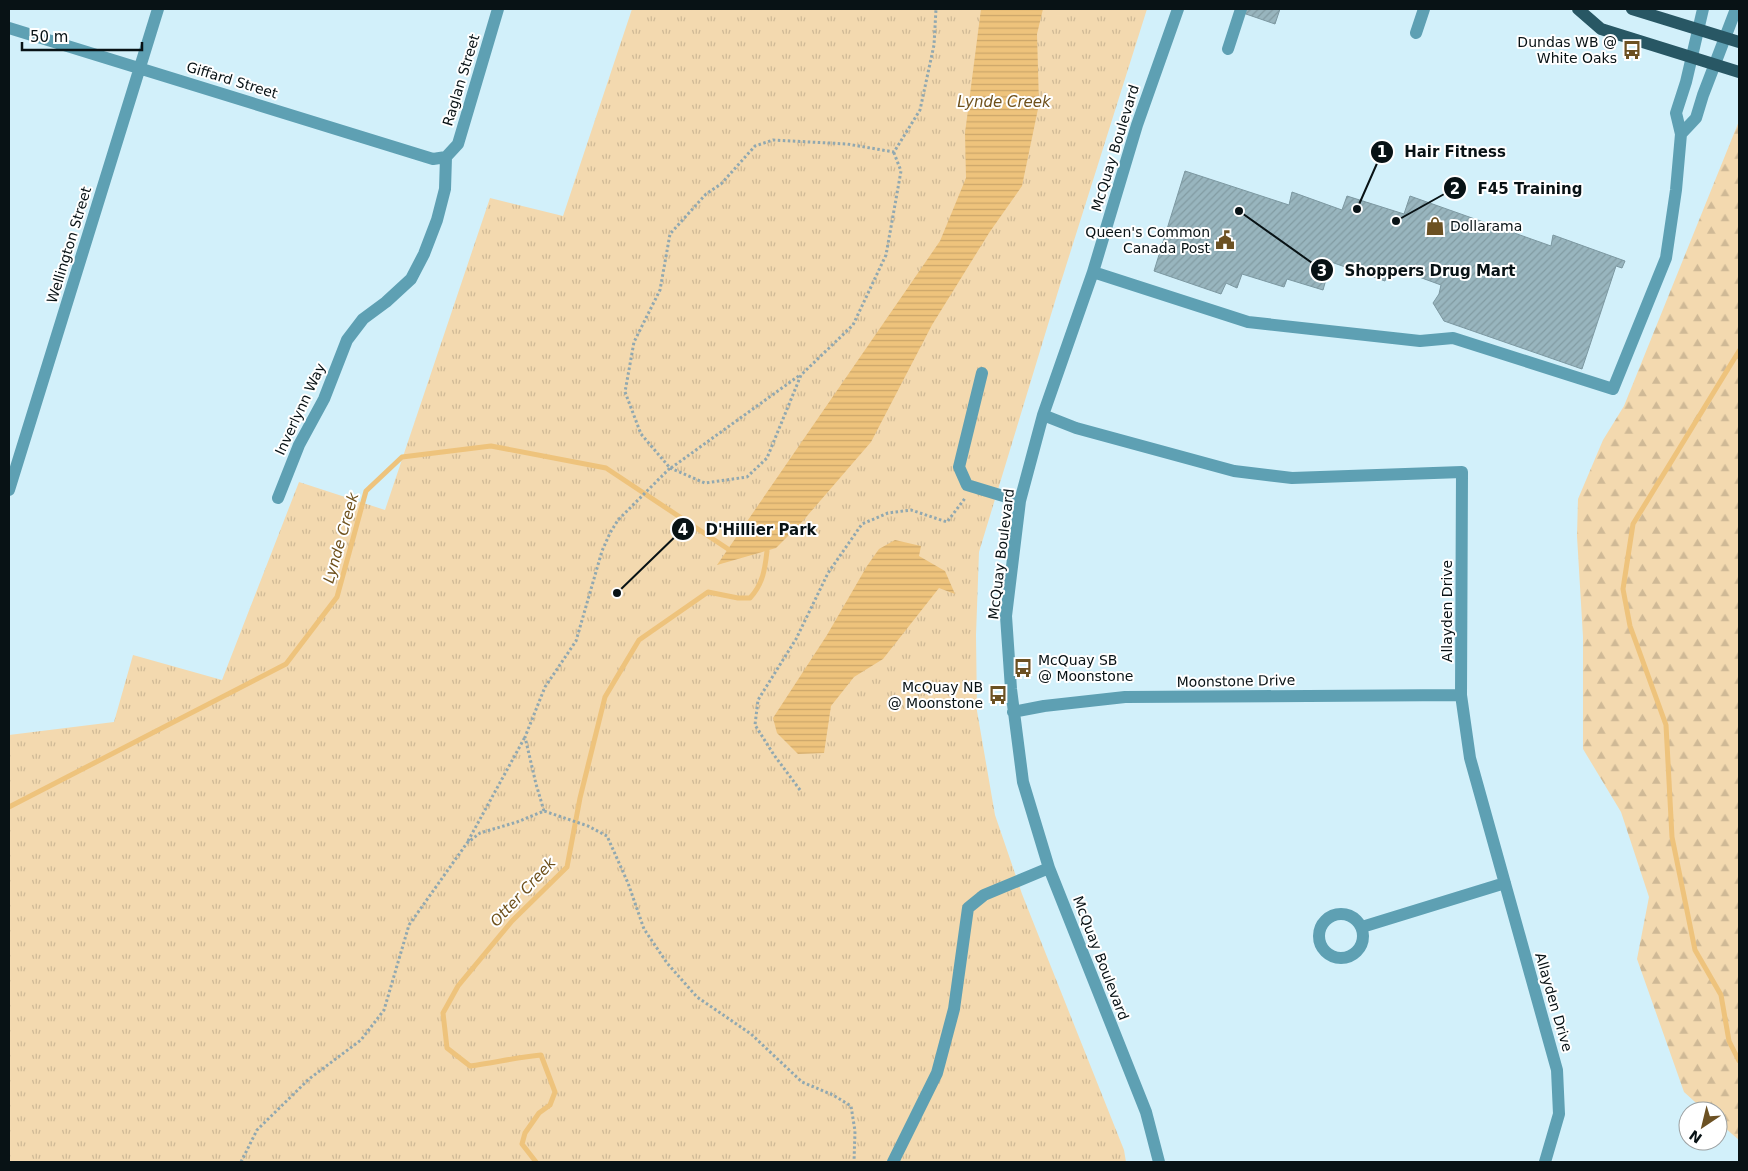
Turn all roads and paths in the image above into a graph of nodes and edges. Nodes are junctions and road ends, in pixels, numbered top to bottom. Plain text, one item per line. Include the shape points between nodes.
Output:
1 (158, 9) edge
2 (498, 9) edge
3 (936, 9) edge
4 (1178, 9) edge
5 (1241, 9) edge
6 (1424, 9) edge
7 (1578, 9) edge
8 (1632, 9) edge
9 (1704, 9) edge
10 (1736, 9) edge
11 (9, 28) edge
12 (1698, 29) junction
13 (1416, 33) dead end
14 (1726, 38) junction
15 (1739, 42) edge
16 (1228, 49) dead end
17 (1691, 57) junction
18 (1715, 65) junction
19 (139, 67) junction
20 (1739, 72) edge
21 (1681, 134) junction
22 (894, 152) junction
23 (446, 157) junction
24 (1093, 272) junction
25 (982, 373) dead end
26 (800, 375) junction
27 (1043, 416) junction
28 (670, 468) junction
29 (974, 487) junction
30 (9, 490) edge
31 (278, 498) dead end
32 (1020, 501) junction
33 (1461, 695) junction
34 (1013, 712) junction
35 (525, 736) junction
36 (800, 790) dead end
37 (544, 811) junction
38 (467, 843) junction
39 (1049, 868) junction
40 (1505, 883) junction
41 (1362, 927) dead end
42 (241, 1162) edge
43 (854, 1162) edge
44 (893, 1162) edge
45 (1159, 1162) edge
46 (1546, 1162) edge

1 - 19 street, Wellington Street
2 - 23 street, Raglan Street via 458,144
3 - 22 path via 934,45 920,110
4 - 24 street, McQuay Boulevard via 1137,125
5 - 16 street
6 - 13 street
7 - 17 main road via 1601,29
8 - 12 main road
9 - 12 street
10 - 14 street
11 - 19 street, Giffard Street
12 - 14 main road
12 - 17 street
14 - 15 main road
14 - 18 street
17 - 18 main road
17 - 21 street via 1676,113
18 - 20 main road
18 - 21 street via 1696,118
19 - 23 street, Giffard Street via 433,159
19 - 30 street, Wellington Street
21 - 24 street via 1666,258 1613,389 1453,338 1420,341 1248,322
22 - 26 path via 901,171 886,254 853,325
22 - 28 path via 847,144 773,140 756,146 670,234 660,290 634,342 625,392 641,434
23 - 31 street, Inverlynn Way via 446,189 424,254 411,279 363,319 347,340 324,399 299,445
24 - 27 street, McQuay Boulevard
25 - 29 street via 959,467 967,485
26 - 28 path
26 - 28 path via 767,458 747,477 705,483
27 - 32 street, McQuay Boulevard
27 - 33 street, Allayden Drive via 1234,471 1292,478 1462,472
28 - 35 path via 618,520 610,533 576,641 544,686
29 - 32 street
29 - 36 path via 947,522 911,510 888,513 862,524 828,573 796,639 758,700 754,725
32 - 34 street, McQuay Boulevard via 1006,616
33 - 34 street, Moonstone Drive via 1125,698
33 - 40 street, Allayden Drive via 1470,758
34 - 39 street, McQuay Boulevard via 1023,782
35 - 37 path
35 - 38 path
37 - 38 path via 480,833
37 - 43 path via 607,836 644,930 697,997 751,1034 802,1082 851,1106 855,1131
38 - 42 path via 409,924 384,1010 361,1040 309,1079 257,1130
39 - 44 street via 984,895 968,908 954,1009 937,1073
39 - 45 street, McQuay Boulevard via 1146,1112
40 - 41 street
40 - 46 street, Allayden Drive via 1557,1070 1559,1114

